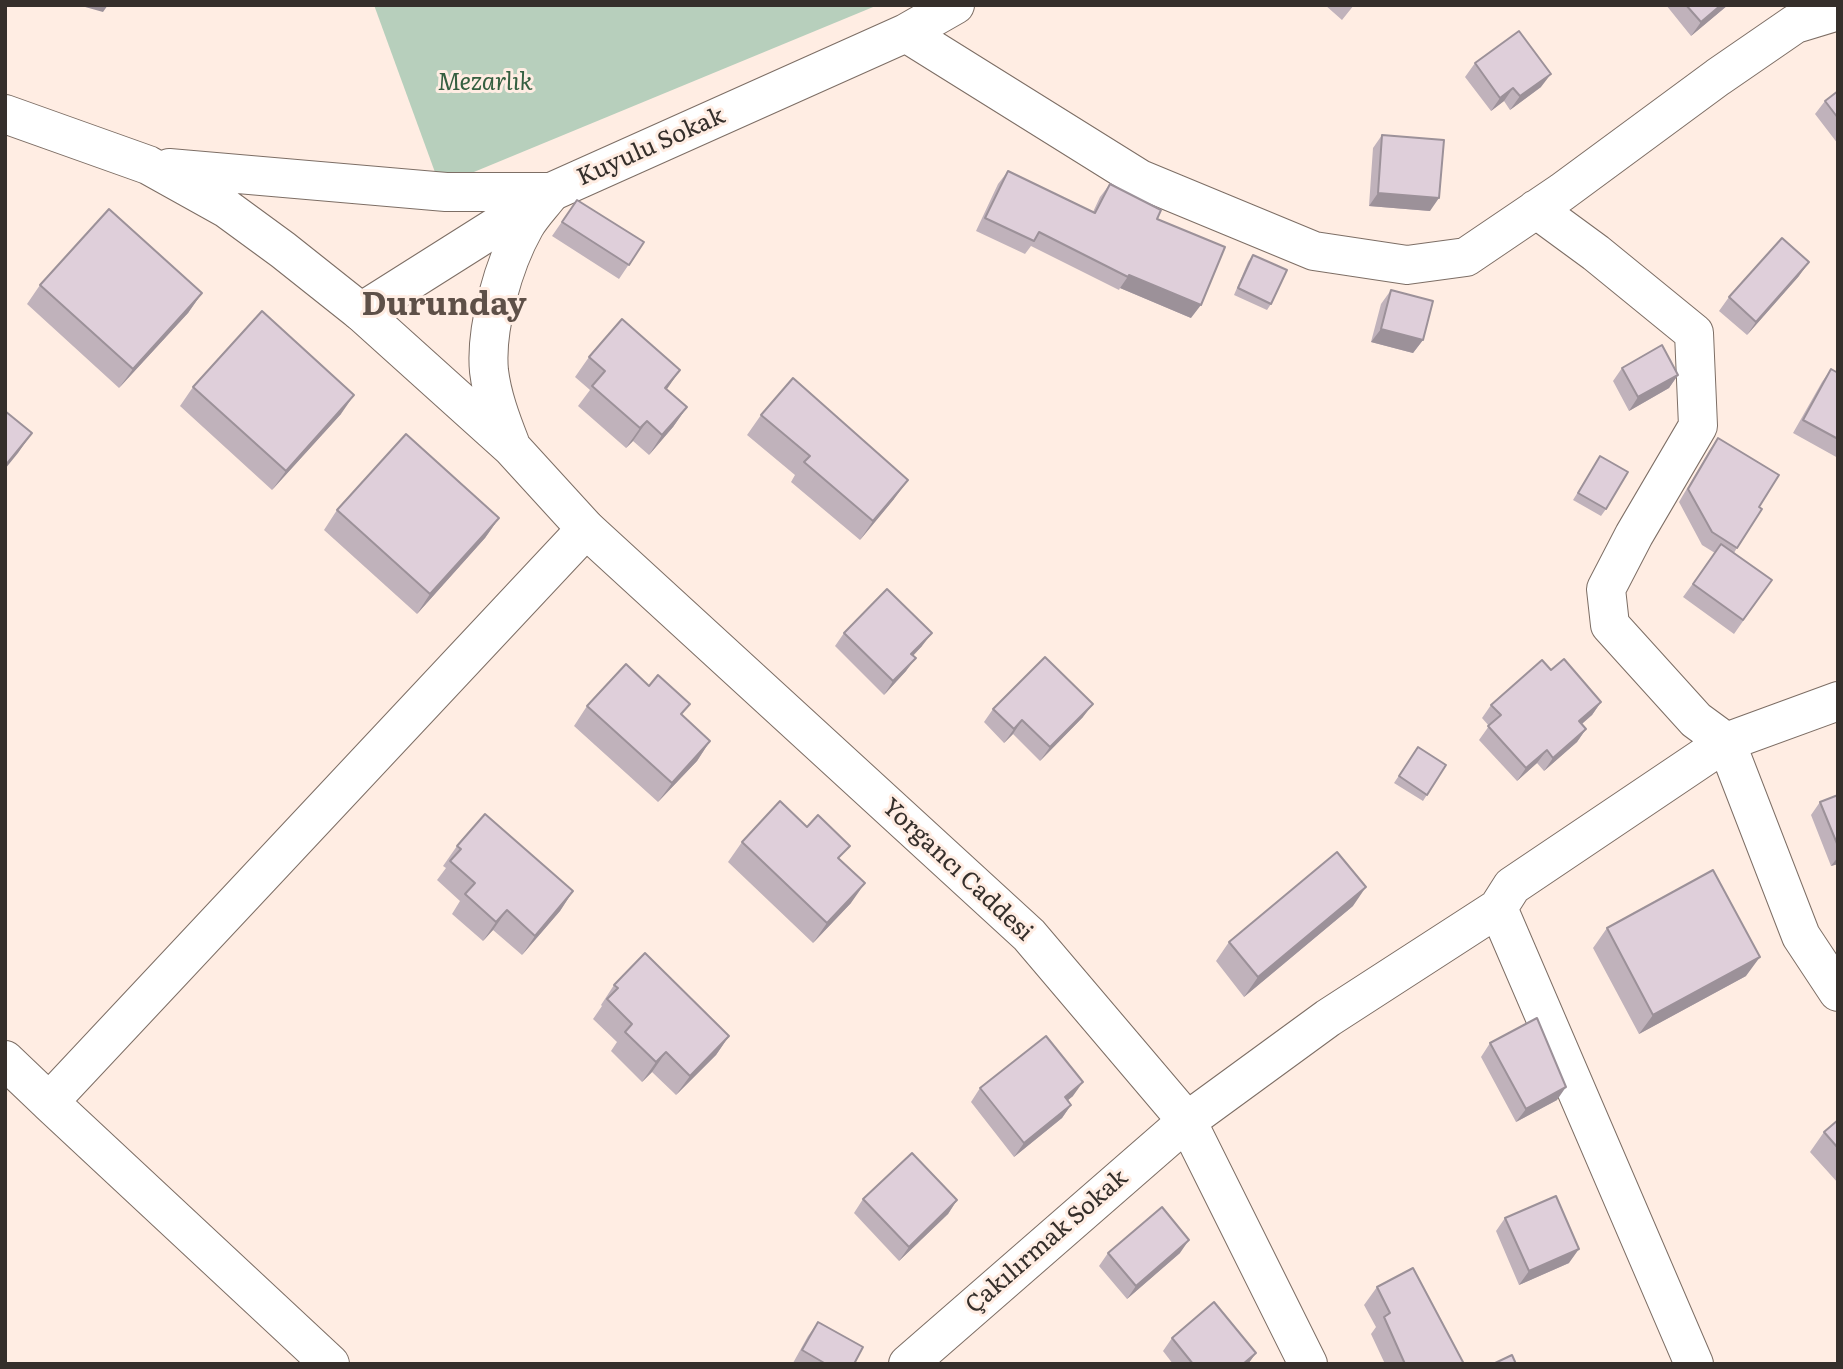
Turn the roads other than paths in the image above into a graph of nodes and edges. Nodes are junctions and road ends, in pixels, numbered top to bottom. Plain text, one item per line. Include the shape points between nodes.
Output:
1 (955, 5) edge
2 (1838, 11) edge
3 (906, 33) junction
4 (5, 114) edge
5 (148, 165) junction
6 (551, 192) junction
7 (1536, 209) junction
8 (361, 312) junction
9 (512, 448) junction
10 (586, 529) junction
11 (1838, 701) edge
12 (1726, 742) junction
13 (1498, 908) junction
14 (1838, 992) edge
15 (5, 1060) edge
16 (49, 1102) junction
17 (1187, 1121) junction
18 (330, 1364) edge
19 (908, 1364) edge
20 (1308, 1364) edge
21 (1694, 1364) edge

1 - 3 street, Kuyulu Sokak
2 - 7 street via 1795,24
3 - 6 street, Kuyulu Sokak
3 - 7 street via 1140,179 1314,251 1407,265 1466,257
4 - 5 street
5 - 6 street via 446,192
5 - 8 street, Yorgancı Caddesi via 227,209
6 - 8 street, Kuyulu Sokak
6 - 9 street via 513,251 491,333 489,369 494,399
7 - 12 street via 1694,333 1698,426 1606,589 1610,625 1696,720
8 - 9 street, Yorgancı Caddesi
9 - 10 street, Yorgancı Caddesi
10 - 16 street
10 - 17 street, Yorgancı Caddesi via 1029,935
11 - 12 street, Çakılırmak Sokak
12 - 13 street, Çakılırmak Sokak via 1512,886
12 - 14 street via 1801,936
13 - 17 street, Çakılırmak Sokak via 1328,1018
13 - 21 street
15 - 16 street
16 - 18 street
17 - 19 street, Çakılırmak Sokak
17 - 20 street, Yorgancı Caddesi

